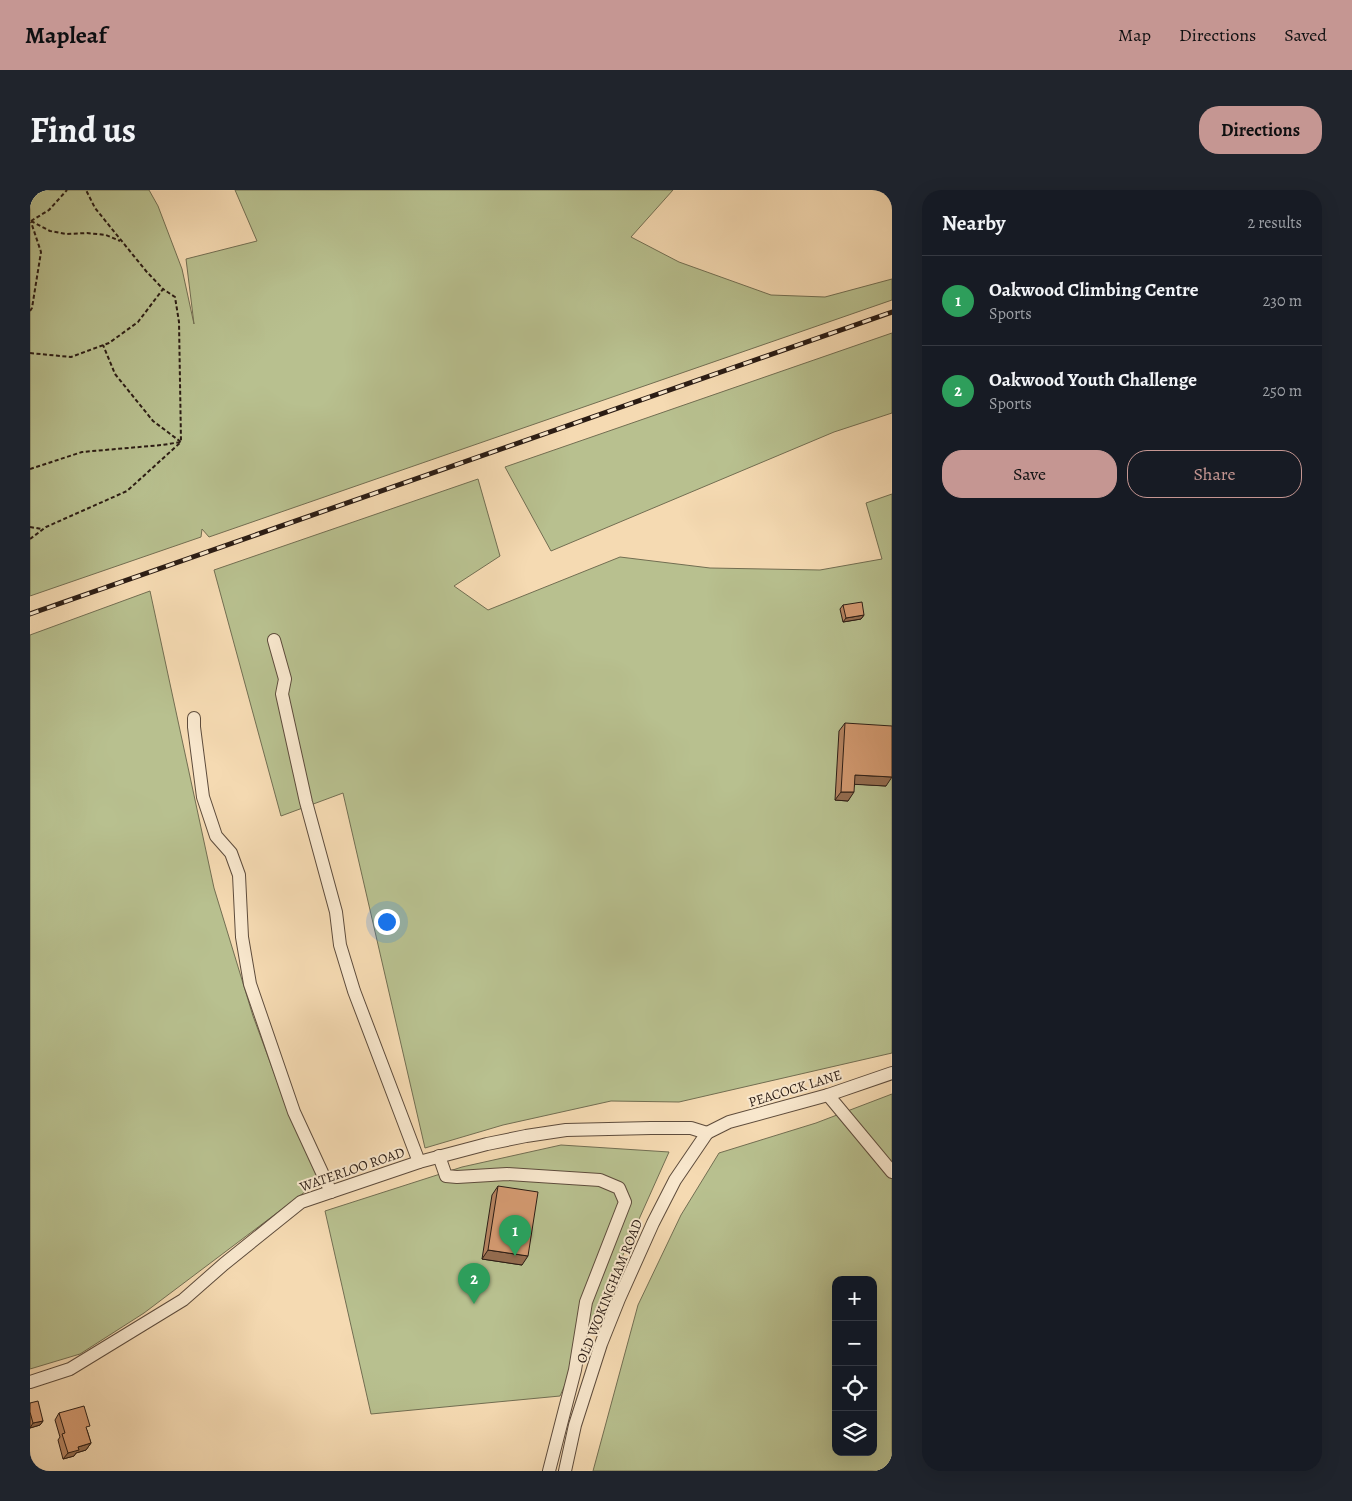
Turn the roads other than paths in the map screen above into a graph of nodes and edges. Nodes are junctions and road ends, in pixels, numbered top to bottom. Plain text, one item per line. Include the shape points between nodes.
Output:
1 (274, 640) dead end
2 (194, 718) dead end
3 (892, 1073) edge
4 (828, 1095) junction
5 (706, 1133) junction
6 (439, 1156) junction
7 (419, 1162) junction
8 (892, 1172) edge
9 (330, 1192) junction
10 (30, 1382) edge
11 (549, 1471) edge
12 (565, 1471) edge

1 - 7 street via 285,680 282,694 288,722 336,912 340,945 354,991
2 - 9 street via 204,797 216,836 231,853 239,875 242,937 250,984 294,1112
3 - 4 street, PEACOCK LANE
4 - 5 street, PEACOCK LANE via 729,1122
4 - 8 street
5 - 6 street, WATERLOO ROAD via 691,1128 566,1130
5 - 12 street, OLD WOKINGHAM ROAD via 675,1180 619,1299 601,1344
6 - 7 street, WATERLOO ROAD
6 - 11 street via 446,1176 508,1174 600,1180 619,1188 625,1202 586,1302 575,1370
7 - 9 street, WATERLOO ROAD
9 - 10 street, WATERLOO ROAD via 301,1202 183,1300 70,1369

